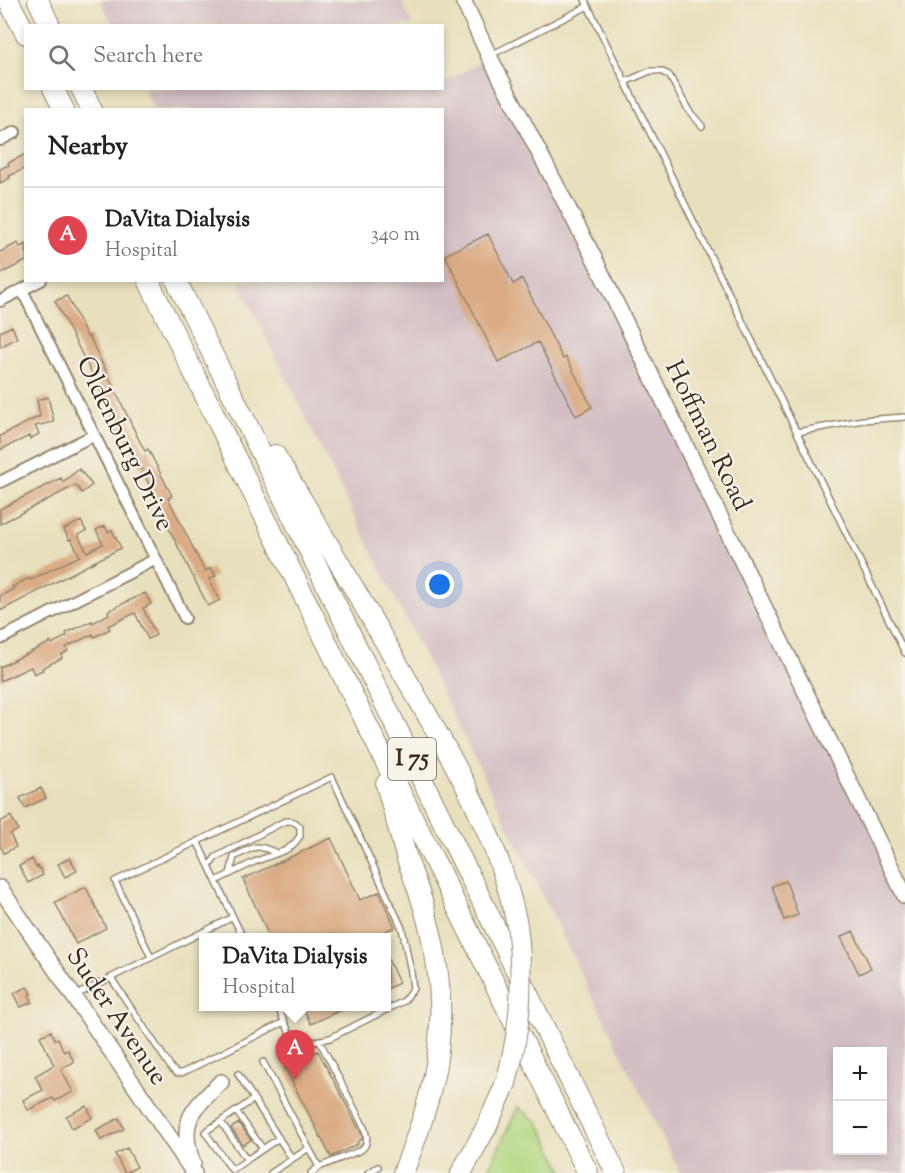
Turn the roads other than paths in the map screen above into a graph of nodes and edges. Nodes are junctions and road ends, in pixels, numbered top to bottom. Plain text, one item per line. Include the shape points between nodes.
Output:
1 (9, 0) edge
2 (38, 0) edge
3 (463, 0) edge
4 (587, 3) edge
5 (49, 24) edge
6 (24, 30) edge
7 (489, 56) junction
8 (625, 82) junction
9 (54, 90) edge
10 (82, 90) edge
11 (63, 108) edge
12 (91, 108) edge
13 (702, 126) dead end
14 (15, 132) dead end
15 (0, 140) edge
16 (36, 282) edge
17 (149, 282) edge
18 (177, 282) edge
19 (22, 290) junction
20 (0, 301) edge
21 (208, 345) junction
22 (905, 417) edge
23 (797, 432) junction
24 (94, 435) junction
25 (0, 482) edge
26 (156, 559) junction
27 (185, 618) dead end
28 (0, 639) edge
29 (905, 653) edge
30 (373, 738) junction
31 (197, 841) junction
32 (278, 853) junction
33 (209, 866) junction
34 (230, 874) junction
35 (216, 881) junction
36 (2, 896) edge
37 (905, 896) edge
38 (233, 917) junction
39 (200, 933) edge
40 (241, 933) edge
41 (199, 934) edge
42 (151, 957) junction
43 (111, 978) junction
44 (73, 997) junction
45 (391, 1008) edge
46 (279, 1011) edge
47 (384, 1011) edge
48 (284, 1022) junction
49 (319, 1040) junction
50 (263, 1062) dead end
51 (238, 1074) dead end
52 (221, 1082) dead end
53 (254, 1099) junction
54 (236, 1111) junction
55 (220, 1122) junction
56 (279, 1138) junction
57 (309, 1148) junction
58 (263, 1149) junction
59 (292, 1159) junction
60 (247, 1160) junction
61 (319, 1167) junction
62 (378, 1167) dead end
63 (195, 1173) edge
64 (271, 1173) edge
65 (310, 1173) edge
66 (368, 1173) edge
67 (403, 1173) edge
68 (461, 1173) edge
69 (588, 1173) edge
70 (616, 1173) edge

1 - 6 highway
2 - 5 highway
3 - 7 street, Hoffman Road
4 - 7 lane
4 - 8 lane
7 - 37 street, Hoffman Road via 595,260
8 - 13 lane via 650,71 669,75
8 - 23 lane
9 - 11 highway
10 - 12 highway
14 - 15 street
16 - 19 street
17 - 30 highway, I 75
18 - 21 highway, I 75
19 - 20 street
19 - 24 street, Oldenburg Drive
21 - 68 highway, bridge via 344,569 447,752 498,858 509,890 521,962 517,1036 506,1083
21 - 70 highway, I 75
22 - 23 lane
23 - 29 lane
24 - 25 street
24 - 26 street, Oldenburg Drive
26 - 27 street, Oldenburg Drive
26 - 28 street
30 - 67 highway via 428,923 440,987 436,1066
30 - 69 highway, I 75
31 - 33 lane
31 - 42 lane via 115,881
31 - 45 lane via 332,777 402,928 413,989 404,1001
32 - 33 lane via 300,836 296,822 284,822 216,857
32 - 34 lane
32 - 34 lane via 259,846 253,848 234,857
33 - 35 lane
34 - 35 lane
35 - 38 lane
36 - 44 street, Suder Avenue
38 - 39 lane
38 - 40 lane
41 - 42 lane
42 - 43 lane
43 - 44 lane
43 - 48 lane via 177,1073
44 - 63 street, Suder Avenue
46 - 48 lane
47 - 49 lane
48 - 49 lane via 296,1046
49 - 61 lane via 364,1127 367,1142 361,1150
50 - 57 lane
51 - 53 lane
52 - 63 street via 201,1101 187,1127
53 - 54 lane
53 - 56 lane
54 - 55 lane
54 - 58 lane
55 - 60 lane
55 - 60 lane via 205,1132 225,1161 232,1170
56 - 58 lane
56 - 59 lane
57 - 59 lane
57 - 61 lane
58 - 60 lane
59 - 64 lane
61 - 65 lane
62 - 66 lane

